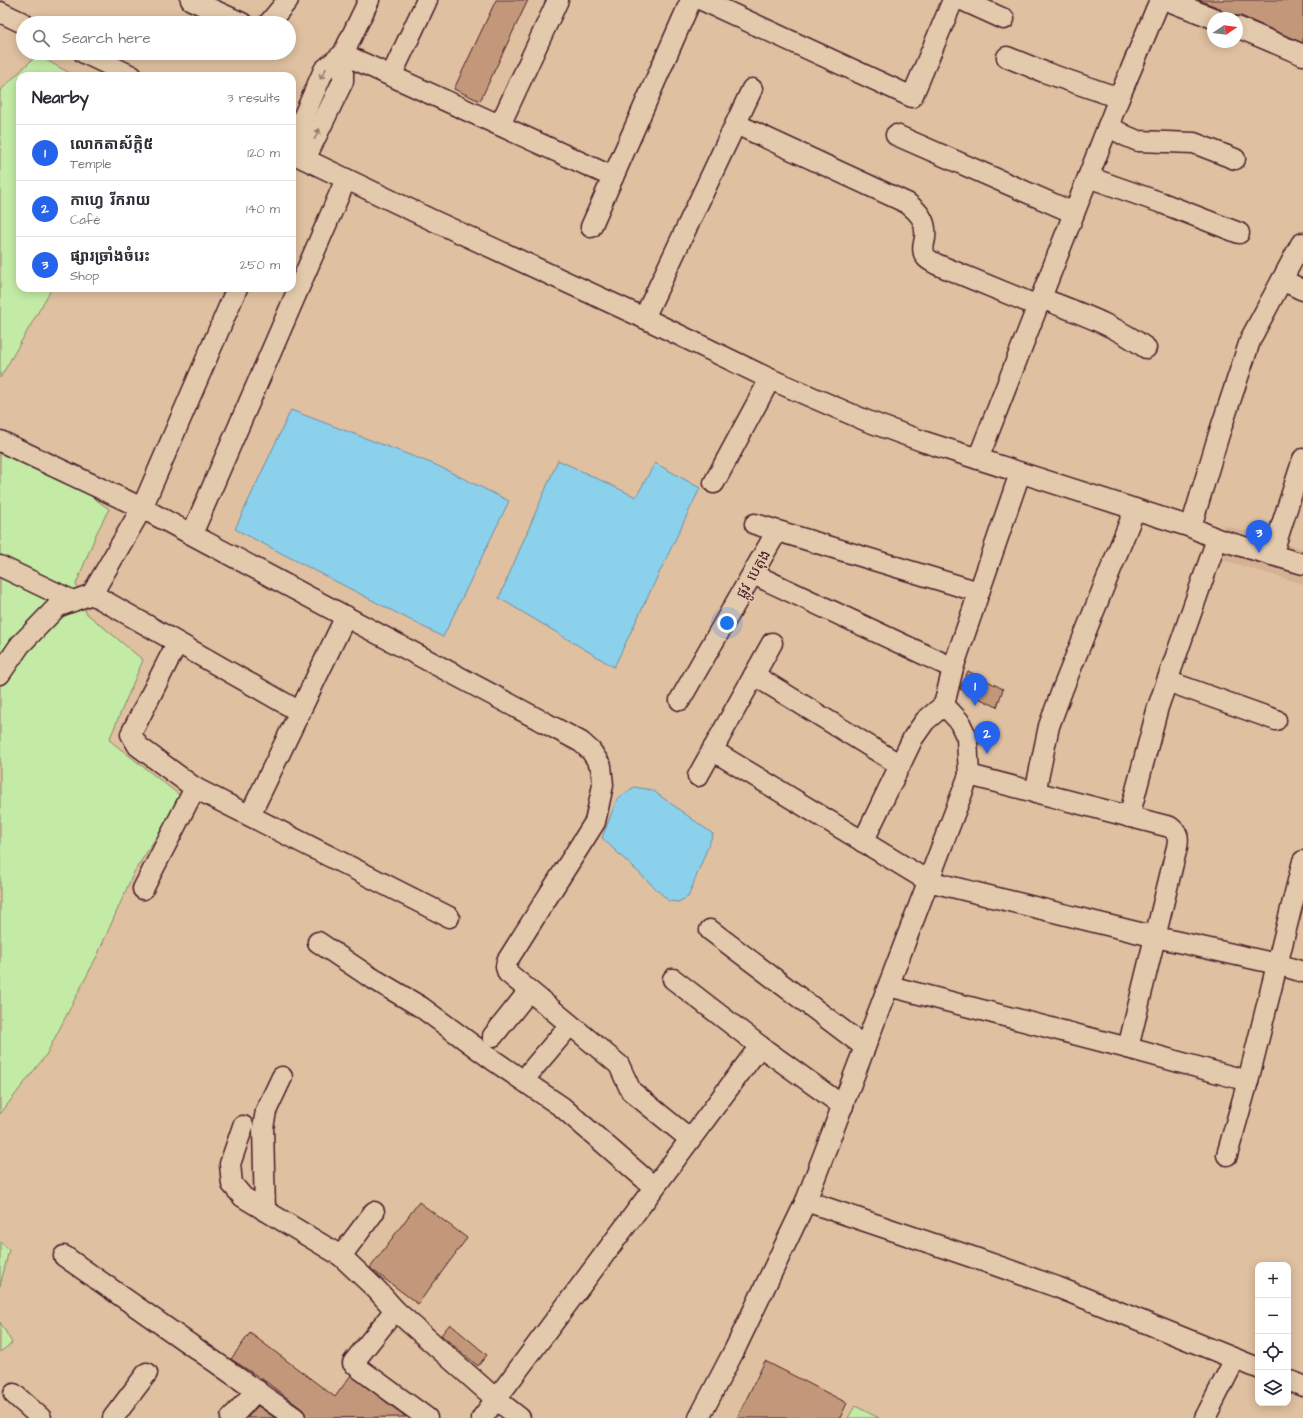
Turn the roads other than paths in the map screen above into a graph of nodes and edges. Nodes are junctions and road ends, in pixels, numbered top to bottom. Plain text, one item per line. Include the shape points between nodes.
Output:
1 (191, 0) edge
2 (288, 0) edge
3 (427, 0) edge
4 (558, 0) edge
5 (691, 0) edge
6 (702, 0) edge
7 (953, 0) edge
8 (962, 0) edge
9 (1160, 0) edge
10 (1166, 0) edge
11 (364, 2) edge
12 (0, 12) edge
13 (226, 16) edge
14 (275, 16) edge
15 (1207, 16) edge
16 (1004, 19) dead end
17 (16, 20) edge
18 (1243, 30) edge
19 (343, 54) junction
20 (1303, 55) edge
21 (1007, 57) dead end
22 (99, 60) edge
23 (124, 72) edge
24 (391, 76) junction
25 (752, 89) dead end
26 (1119, 98) junction
27 (736, 124) junction
28 (500, 125) junction
29 (1108, 126) junction
30 (896, 135) dead end
31 (296, 155) edge
32 (1235, 159) dead end
33 (613, 177) junction
34 (1088, 177) junction
35 (346, 179) junction
36 (1074, 213) junction
37 (591, 227) dead end
38 (1239, 233) dead end
39 (1303, 244) edge
40 (1282, 280) junction
41 (1303, 290) edge
42 (235, 292) edge
43 (1039, 302) junction
44 (644, 318) junction
45 (1146, 348) dead end
46 (770, 379) junction
47 (0, 441) edge
48 (978, 459) junction
49 (1303, 459) edge
50 (1020, 473) junction
51 (714, 483) dead end
52 (142, 508) junction
53 (1135, 509) junction
54 (754, 524) dead end
55 (1191, 527) junction
56 (777, 531) junction
57 (192, 534) junction
58 (1217, 539) junction
59 (1272, 555) junction
60 (1303, 564) edge
61 (0, 566) edge
62 (754, 574) junction
63 (979, 592) junction
64 (92, 594) junction
65 (73, 601) junction
66 (346, 616) junction
67 (177, 643) junction
68 (772, 643) dead end
69 (953, 668) junction
70 (0, 674) edge
71 (754, 676) junction
72 (1167, 681) junction
73 (680, 700) dead end
74 (944, 704) junction
75 (300, 712) junction
76 (1276, 720) dead end
77 (712, 750) junction
78 (900, 765) junction
79 (969, 775) junction
80 (698, 776) dead end
81 (195, 788) junction
82 (1035, 792) junction
83 (250, 816) junction
84 (1129, 817) junction
85 (863, 842) junction
86 (1303, 862) edge
87 (928, 880) junction
88 (143, 889) dead end
89 (449, 917) dead end
90 (710, 930) dead end
91 (1156, 937) junction
92 (318, 942) dead end
93 (1277, 964) junction
94 (1303, 972) edge
95 (672, 979) dead end
96 (889, 986) junction
97 (529, 991) junction
98 (570, 1025) junction
99 (493, 1036) dead end
100 (760, 1046) junction
101 (865, 1047) junction
102 (1128, 1048) junction
103 (531, 1070) dead end
104 (282, 1077) dead end
105 (1248, 1081) junction
106 (843, 1106) junction
107 (243, 1126) dead end
108 (690, 1139) junction
109 (1227, 1155) dead end
110 (654, 1187) junction
111 (806, 1201) junction
112 (265, 1211) junction
113 (374, 1212) dead end
114 (64, 1256) dead end
115 (341, 1256) junction
116 (395, 1310) junction
117 (1235, 1359) junction
118 (1255, 1367) edge
119 (147, 1373) dead end
120 (1291, 1381) edge
121 (1303, 1386) edge
122 (256, 1390) junction
123 (14, 1394) dead end
124 (497, 1400) junction
125 (40, 1418) edge
126 (113, 1418) edge
127 (231, 1418) edge
128 (295, 1418) edge
129 (426, 1418) edge
130 (482, 1418) edge
131 (520, 1418) edge
132 (699, 1418) edge
133 (1204, 1418) edge

1 - 13 street
2 - 14 street
3 - 24 street
4 - 28 street
5 - 33 street
6 - 7 street via 912,97
8 - 16 street
9 - 26 street
10 - 15 street
11 - 19 street
12 - 17 street
18 - 20 street
19 - 24 street
19 - 31 street via 343,81
21 - 26 street
22 - 23 street
24 - 28 street
25 - 27 street
26 - 29 street
27 - 43 street via 907,203 918,211 924,221 923,248 926,257 936,264
27 - 44 street
28 - 33 street
29 - 32 street via 1138,141 1194,143
29 - 34 street
30 - 36 street
31 - 35 street
33 - 37 street
34 - 36 street
34 - 38 street
35 - 44 street
35 - 57 street
36 - 43 street
39 - 40 street
40 - 41 street
40 - 55 street via 1251,338
42 - 52 street
43 - 45 street via 1115,330
43 - 48 street
44 - 46 street
46 - 48 street via 867,421
46 - 51 street
47 - 52 street
48 - 50 street
49 - 59 street
50 - 53 street
50 - 63 street
52 - 57 street
52 - 64 street
53 - 55 street
53 - 82 street via 1063,688 1050,726
54 - 56 street
55 - 58 street
56 - 62 street, ផ្លូវ បេតុង
56 - 63 street
57 - 66 street
58 - 59 street
58 - 72 street
59 - 60 street
61 - 65 street
62 - 69 street
62 - 73 street, ផ្លូវ បេតុង
63 - 69 street
64 - 65 street
64 - 67 street
65 - 70 street via 57,607 20,645
66 - 75 street
66 - 97 street via 581,742 601,766 603,785 595,822 507,961 508,972
67 - 75 street
67 - 81 street via 131,734 138,746
68 - 71 street
69 - 74 street
71 - 77 street
71 - 78 street
72 - 76 street
72 - 84 street
74 - 78 street via 925,721 913,738
74 - 79 street via 959,721 967,738
75 - 83 street
77 - 80 street
77 - 85 street
78 - 85 street
79 - 82 street
79 - 87 street
81 - 83 street
81 - 88 street
82 - 84 street
83 - 89 street
84 - 91 street via 1170,827 1179,839
85 - 87 street
86 - 93 street
87 - 91 street
87 - 96 street
90 - 101 street
91 - 93 street
91 - 102 street
92 - 110 street via 421,1007 562,1107
93 - 94 street
93 - 105 street
95 - 100 street
96 - 101 street
96 - 102 street
97 - 98 street
97 - 99 street
98 - 103 street
98 - 108 street via 618,1065 631,1091
100 - 106 street
100 - 108 street
101 - 106 street
102 - 105 street
104 - 112 street via 266,1111 263,1128
105 - 109 street
106 - 111 street
107 - 112 street via 230,1164 232,1184 243,1197
108 - 110 street
110 - 124 street
111 - 117 street via 1057,1287
111 - 132 street
112 - 115 street
113 - 115 street
114 - 122 street
115 - 116 street
116 - 124 street
116 - 129 street via 356,1366
117 - 118 street
117 - 133 street
119 - 126 street
120 - 121 street
122 - 127 street
122 - 128 street
123 - 125 street
124 - 130 street
124 - 131 street

